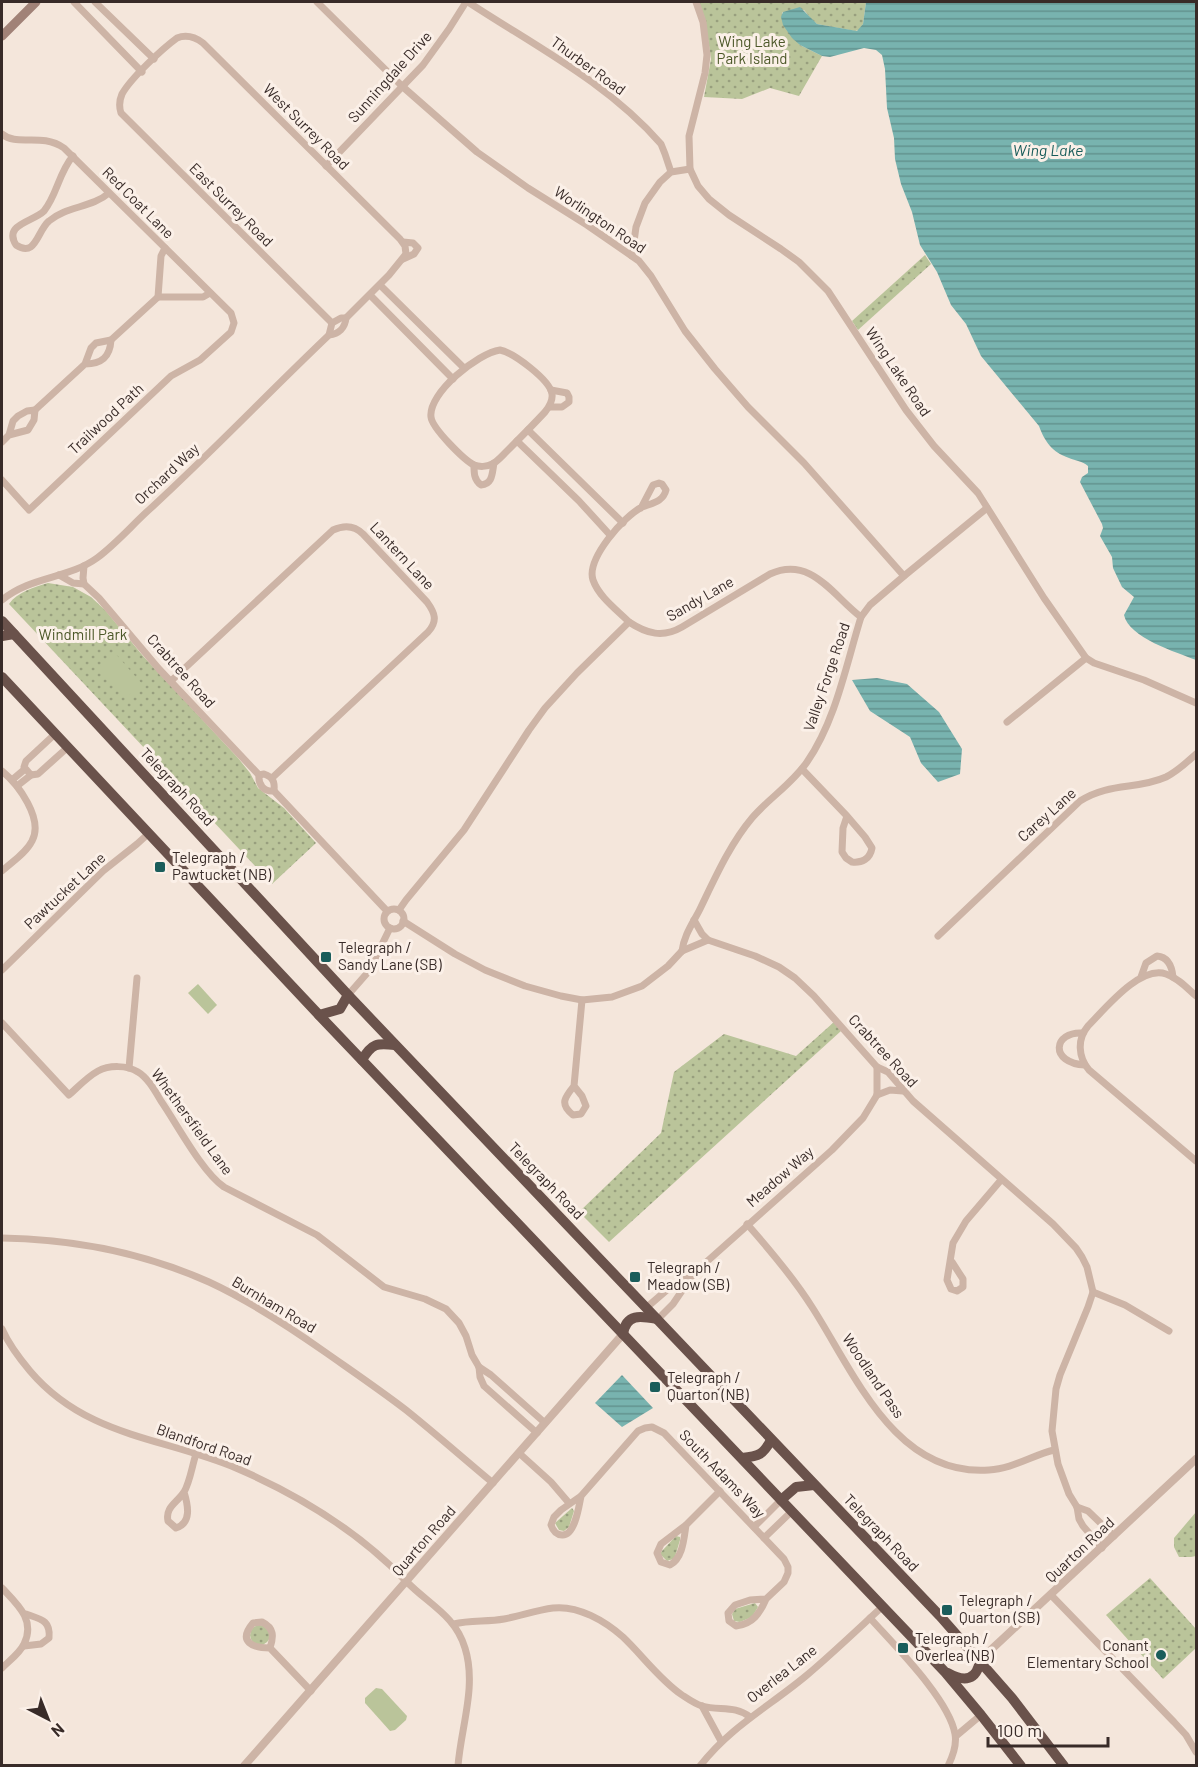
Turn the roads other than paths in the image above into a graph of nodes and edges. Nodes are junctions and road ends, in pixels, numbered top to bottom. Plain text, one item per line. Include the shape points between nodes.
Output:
1 (74, 2) edge
2 (95, 2) edge
3 (317, 2) edge
4 (467, 2) edge
5 (696, 2) edge
6 (32, 3) edge
7 (2, 36) edge
8 (153, 59) junction
9 (142, 72) junction
10 (403, 87) junction
11 (2, 134) edge
12 (73, 156) junction
13 (326, 166) junction
14 (690, 169) junction
15 (671, 172) junction
16 (109, 193) junction
17 (405, 246) junction
18 (165, 248) junction
19 (418, 248) joint
20 (632, 256) junction
21 (404, 259) junction
22 (380, 285) junction
23 (210, 293) junction
24 (370, 295) junction
25 (158, 297) junction
26 (346, 318) junction
27 (332, 323) junction
28 (234, 327) joint
29 (328, 335) junction
30 (111, 340) junction
31 (85, 364) junction
32 (459, 373) junction
33 (551, 390) junction
34 (550, 407) junction
35 (35, 410) junction
36 (9, 435) junction
37 (522, 436) junction
38 (2, 442) edge
39 (494, 463) junction
40 (474, 465) junction
41 (2, 480) edge
42 (641, 508) dead end
43 (987, 508) junction
44 (623, 523) junction
45 (610, 535) junction
46 (84, 566) junction
47 (59, 575) junction
48 (904, 576) junction
49 (84, 584) junction
50 (2, 600) edge
51 (861, 617) junction
52 (2, 621) edge
53 (629, 622) junction
54 (14, 634) junction
55 (2, 636) edge
56 (1086, 658) junction
57 (2, 677) edge
58 (171, 681) junction
59 (1197, 704) edge
60 (1007, 722) dead end
61 (55, 734) junction
62 (68, 747) junction
63 (1197, 754) edge
64 (25, 769) junction
65 (802, 769) junction
66 (2, 771) edge
67 (31, 775) junction
68 (259, 775) junction
69 (272, 778) junction
70 (15, 783) junction
71 (274, 791) junction
72 (847, 816) junction
73 (148, 834) junction
74 (2, 871) edge
75 (399, 910) junction
76 (387, 911) junction
77 (694, 920) junction
78 (403, 921) junction
79 (390, 928) junction
80 (938, 936) dead end
81 (708, 940) junction
82 (682, 951) junction
83 (2, 970) edge
84 (1141, 977) junction
85 (1173, 977) junction
86 (137, 978) dead end
87 (348, 995) junction
88 (1197, 996) edge
89 (582, 1000) junction
90 (320, 1015) junction
91 (2, 1023) edge
92 (1083, 1033) junction
93 (395, 1045) junction
94 (362, 1060) junction
95 (1085, 1065) junction
96 (877, 1066) junction
97 (129, 1068) junction
98 (574, 1086) dead end
99 (903, 1091) junction
100 (877, 1095) junction
101 (1197, 1161) edge
102 (1001, 1180) junction
103 (747, 1224) junction
104 (2, 1238) edge
105 (952, 1262) dead end
106 (694, 1272) junction
107 (1093, 1292) junction
108 (646, 1308) junction
109 (657, 1320) junction
110 (2, 1329) edge
111 (1168, 1331) dead end
112 (623, 1334) junction
113 (479, 1367) junction
114 (545, 1423) junction
115 (537, 1433) junction
116 (771, 1440) junction
117 (1054, 1450) junction
118 (519, 1453) junction
119 (196, 1454) junction
120 (742, 1458) junction
121 (1197, 1459) edge
122 (493, 1483) junction
123 (814, 1485) junction
124 (720, 1491) junction
125 (184, 1492) junction
126 (581, 1496) junction
127 (781, 1500) junction
128 (569, 1503) junction
129 (1077, 1506) junction
130 (792, 1511) junction
131 (686, 1525) junction
132 (754, 1527) junction
133 (1114, 1536) junction
134 (764, 1538) junction
135 (1102, 1548) junction
136 (406, 1582) junction
137 (2, 1588) edge
138 (1052, 1595) junction
139 (766, 1599) junction
140 (883, 1606) junction
141 (26, 1614) junction
142 (870, 1618) junction
143 (454, 1624) junction
144 (24, 1646) junction
145 (270, 1648) junction
146 (980, 1660) junction
147 (2, 1668) edge
148 (945, 1672) junction
149 (311, 1690) junction
150 (702, 1706) junction
151 (981, 1715) junction
152 (750, 1717) junction
153 (956, 1736) junction
154 (721, 1742) junction
155 (1197, 1752) edge
156 (244, 1766) edge
157 (458, 1766) edge
158 (700, 1766) edge
159 (948, 1766) edge
160 (1021, 1766) edge
161 (1064, 1766) edge

1 - 9 street
2 - 8 street
3 - 10 street, Worlington Road
4 - 10 street, Sunningdale Drive via 433,53
4 - 15 street, Thurber Road via 602,88 661,144
5 - 14 street via 707,55 689,136
6 - 7 main road
8 - 9 street
8 - 13 street, West Surrey Road via 177,38 196,38
9 - 27 street, East Surrey Road via 126,88 120,102 125,118
10 - 13 street, Sunningdale Drive
10 - 20 street, Worlington Road via 492,163
11 - 12 street, Red Coat Lane via 10,140 52,141
12 - 16 street, Red Coat Lane
12 - 16 street via 45,209 15,228 12,235 16,245 31,247 53,218
13 - 17 street, West Surrey Road
14 - 15 street
14 - 43 street, Wing Lake Road via 698,186 719,207 791,256 821,283 906,410
15 - 20 street via 642,210
16 - 18 street, Red Coat Lane
17 - 19 street, West Surrey Road via 413,243
17 - 21 street
18 - 23 street, Red Coat Lane
18 - 25 street via 160,256
19 - 21 street, Orchard Way
20 - 48 street, Worlington Road via 651,276 686,331 743,402 804,463
21 - 22 street, Orchard Way
22 - 24 street, Orchard Way
22 - 32 street
23 - 25 street via 203,297
23 - 28 street, Red Coat Lane via 231,313
24 - 26 street, Orchard Way
24 - 32 street
25 - 30 street
26 - 27 street, Orchard Way
26 - 29 street, Orchard Way via 338,333
27 - 29 street, Orchard Way
28 - 41 street, Trailwood Path via 200,360 171,376 29,510
29 - 46 street, Orchard Way via 118,540
30 - 31 street via 91,348
30 - 31 street via 104,360
31 - 35 street
32 - 33 street via 487,353 506,351
32 - 40 street via 432,408 431,420
33 - 34 street
33 - 34 street via 567,393 569,397 562,407
34 - 37 street
35 - 36 street via 18,416
35 - 36 street via 28,430
36 - 38 street
37 - 39 street
37 - 44 street
37 - 45 street
39 - 40 street
39 - 40 street via 491,480 484,485 477,482
42 - 44 street
43 - 48 street
43 - 56 street, Wing Lake Road
44 - 45 street
45 - 53 street via 591,569 593,579
46 - 47 street, Orchard Way
46 - 49 street
47 - 49 street, Crabtree Road
47 - 50 street, Orchard Way via 36,581
48 - 51 street
49 - 58 street, Crabtree Road
51 - 53 street, Sandy Lane via 816,577 788,568 770,574 670,633 645,632
51 - 65 street, Valley Forge Road via 830,717
52 - 54 highway, Telegraph Road
53 - 75 street via 545,708 464,830
54 - 55 highway
54 - 87 highway, Telegraph Road
56 - 59 street
56 - 60 street
57 - 61 highway
58 - 68 street, Crabtree Road
58 - 69 street, Lantern Lane via 333,530 347,522 363,534 439,619
61 - 62 highway
61 - 64 street via 26,761
62 - 67 street via 38,774
62 - 73 highway
63 - 80 street, Carey Lane via 1166,777 1108,789 1080,801
64 - 67 street
64 - 70 street
65 - 72 street
65 - 77 street, Valley Forge Road via 742,830
66 - 70 street
67 - 70 street
68 - 69 street
68 - 71 street, Crabtree Road via 264,789
69 - 71 street
70 - 74 street via 33,817 34,835
71 - 76 street, Crabtree Road
72 - 72 street via 872,848 862,861 852,861 842,852
73 - 83 street, Pawtucket Lane via 103,871
73 - 90 highway
75 - 76 street
75 - 78 street
76 - 79 street via 384,921
77 - 81 street
77 - 82 street, Valley Forge Road
78 - 79 street via 398,928
78 - 89 street via 485,970 525,986
79 - 87 street via 369,971
81 - 82 street
81 - 96 street, Crabtree Road via 755,956 795,978
82 - 89 street via 642,986 612,997
84 - 85 street via 1156,973
84 - 85 street via 1146,963 1156,956 1167,960
84 - 92 street
85 - 88 street
86 - 97 street
87 - 90 highway via 340,1009
87 - 93 highway, Telegraph Road
89 - 98 street
90 - 94 highway
91 - 97 street, Whethersfield Lane via 69,1095 99,1070
92 - 95 street via 1080,1050
92 - 95 street via 1064,1040 1059,1050 1061,1056
93 - 94 highway via 373,1046
93 - 108 highway, Telegraph Road
94 - 112 highway
95 - 101 street
96 - 99 street, Crabtree Road via 888,1072
96 - 100 street
97 - 113 street, Whethersfield Lane via 138,1071 151,1086 217,1182 317,1235 384,1287 446,1309 459,1323
99 - 100 street
99 - 102 street, Crabtree Road
100 - 103 street, Meadow Way via 845,1138
102 - 105 street via 959,1232 951,1253
102 - 107 street, Crabtree Road via 1076,1248 1087,1267
103 - 106 street, Meadow Way
103 - 117 street, Woodland Pass via 799,1287 883,1418 919,1452 954,1467 990,1470
104 - 122 street, Burnham Road via 85,1245 131,1255 210,1283 280,1322 355,1373 408,1411
106 - 108 street, Meadow Way
106 - 109 street, Meadow Way
107 - 111 street via 1125,1305
107 - 117 street via 1056,1389
108 - 109 highway, Telegraph Road
109 - 112 highway via 634,1318 627,1322
109 - 116 highway, Telegraph Road
110 - 119 street, Blandford Road via 33,1375 75,1410 126,1433
112 - 114 street, Quarton Road
112 - 120 highway
113 - 114 street, Whethersfield Lane
113 - 115 street, Whethersfield Lane via 484,1386
114 - 115 street, Quarton Road
115 - 118 street, Quarton Road
116 - 120 highway via 761,1454
116 - 123 highway, Telegraph Road
117 - 129 street via 1063,1480
118 - 122 street, Quarton Road
118 - 128 street
119 - 125 street
119 - 136 street, Blandford Road via 235,1468 305,1503 372,1549
120 - 127 highway
121 - 133 street, Quarton Road
122 - 136 street, Quarton Road
123 - 127 highway via 796,1487
123 - 146 highway, Telegraph Road
124 - 126 street, South Adams Way via 664,1433 652,1427 633,1436
124 - 131 street
124 - 132 street, South Adams Way
125 - 125 street via 168,1512 168,1521 176,1528 187,1519
126 - 128 street, South Adams Way
126 - 128 street, South Adams Way via 571,1531 560,1535 553,1530 552,1521
127 - 130 highway
127 - 132 street
129 - 133 street via 1088,1511
129 - 135 street via 1083,1526
130 - 134 street
130 - 140 highway
131 - 131 street via 659,1548 657,1556 661,1562 670,1564 678,1558
132 - 134 street, South Adams Way
133 - 135 street, Quarton Road
134 - 139 street, South Adams Way via 784,1559 788,1573
135 - 138 street, Quarton Road
136 - 143 street, Blandford Road
136 - 149 street, Quarton Road
137 - 141 street
138 - 146 street, Quarton Road
138 - 155 street via 1174,1722
139 - 139 street via 751,1622 736,1626 729,1621 728,1613 735,1605
140 - 142 street, Overlea Lane
140 - 148 highway
141 - 144 street
141 - 144 street via 48,1625 49,1638 41,1644
142 - 152 street, Overlea Lane via 807,1675
142 - 153 street via 939,1699
143 - 150 street via 553,1608 576,1610 614,1629 671,1687
143 - 157 street via 465,1647 469,1679
144 - 147 street
145 - 145 street via 257,1648 249,1642 247,1633 253,1623 262,1622 273,1631
145 - 149 street
146 - 148 highway via 977,1671 969,1678
146 - 161 highway, Telegraph Road
148 - 151 highway
149 - 156 street, Quarton Road
150 - 152 street via 739,1710
150 - 154 street
151 - 153 street
151 - 160 highway
152 - 154 street, Overlea Lane
153 - 159 street
154 - 158 street, Overlea Lane

